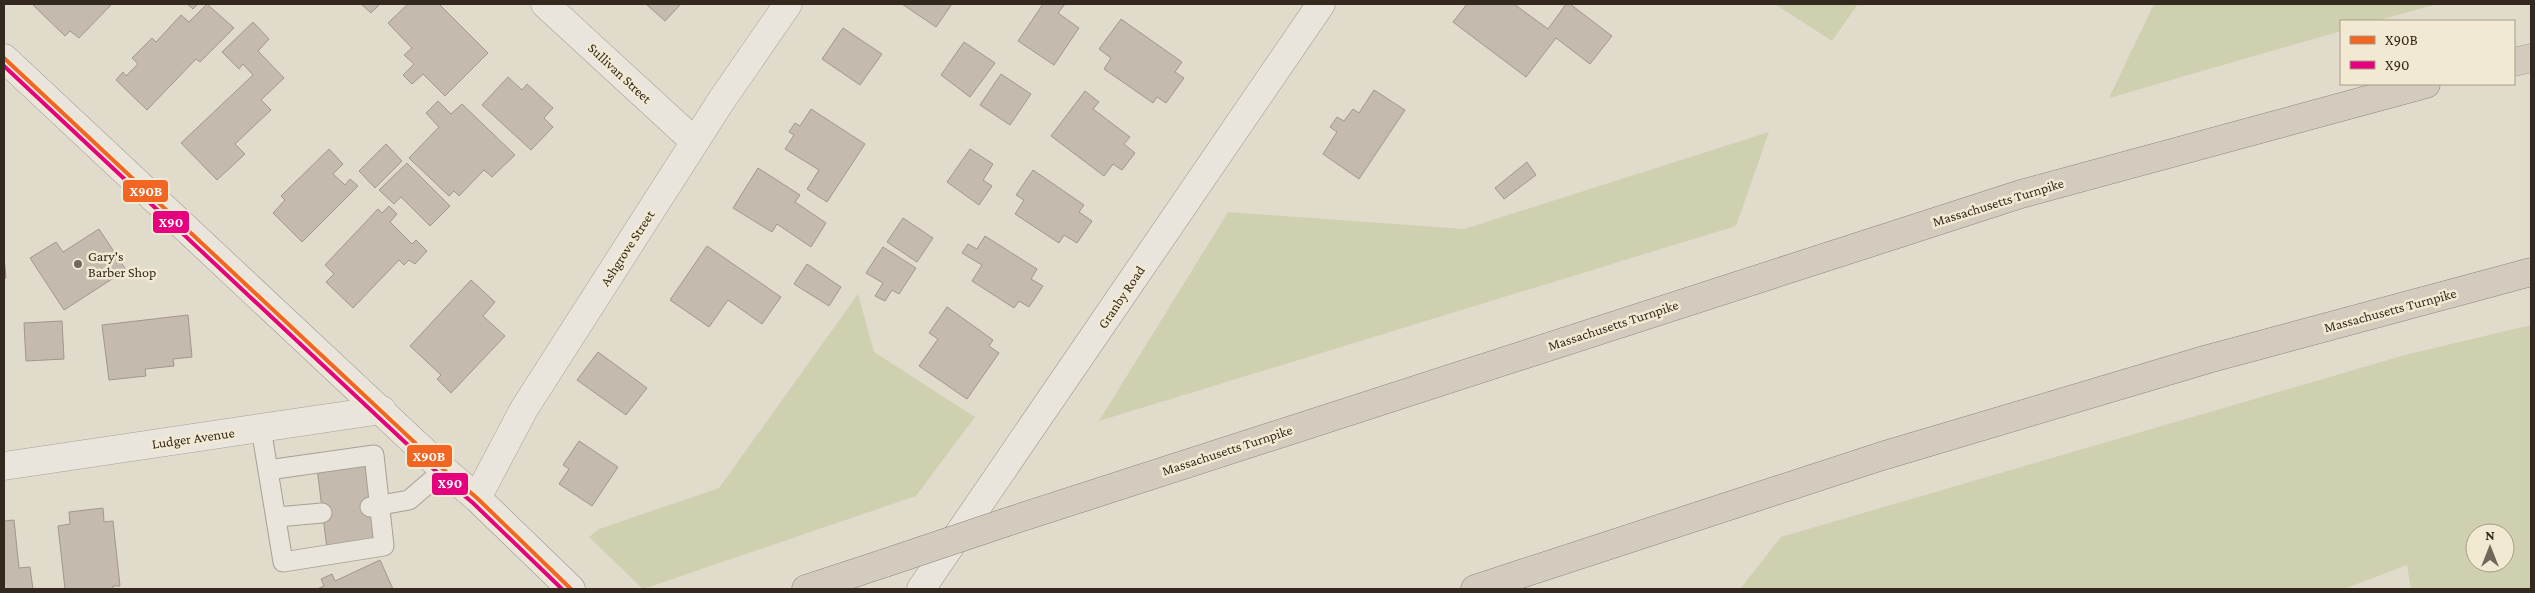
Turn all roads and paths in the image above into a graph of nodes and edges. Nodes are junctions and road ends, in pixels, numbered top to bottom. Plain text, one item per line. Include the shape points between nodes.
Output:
1 (544, 4) edge
2 (788, 4) edge
3 (1321, 4) edge
4 (4, 58) edge
5 (2531, 58) edge
6 (2515, 62) edge
7 (2422, 85) edge
8 (695, 142) junction
9 (2531, 272) edge
10 (382, 410) junction
11 (261, 428) junction
12 (4, 466) edge
13 (268, 470) junction
14 (444, 470) junction
15 (476, 498) junction
16 (375, 506) junction
17 (322, 513) dead end
18 (277, 517) junction
19 (571, 589) edge
20 (806, 589) edge
21 (920, 589) edge
22 (1475, 589) edge

1 - 8 main road, Sullivan Street
2 - 8 main road, Ashgrove Street
3 - 21 main road, Granby Road
4 - 10 main road
5 - 6 highway
7 - 20 highway, Massachusetts Turnpike, bridge via 2022,194
8 - 15 main road, Ashgrove Street via 524,409
9 - 22 highway, Massachusetts Turnpike via 2208,359 1882,456
10 - 11 main road, Ludger Avenue
10 - 14 main road
11 - 12 main road, Ludger Avenue
11 - 13 lane
13 - 16 lane via 374,455
13 - 18 lane
14 - 15 main road
14 - 16 lane via 409,500
15 - 19 main road
16 - 18 lane via 384,546 283,562
17 - 18 lane

